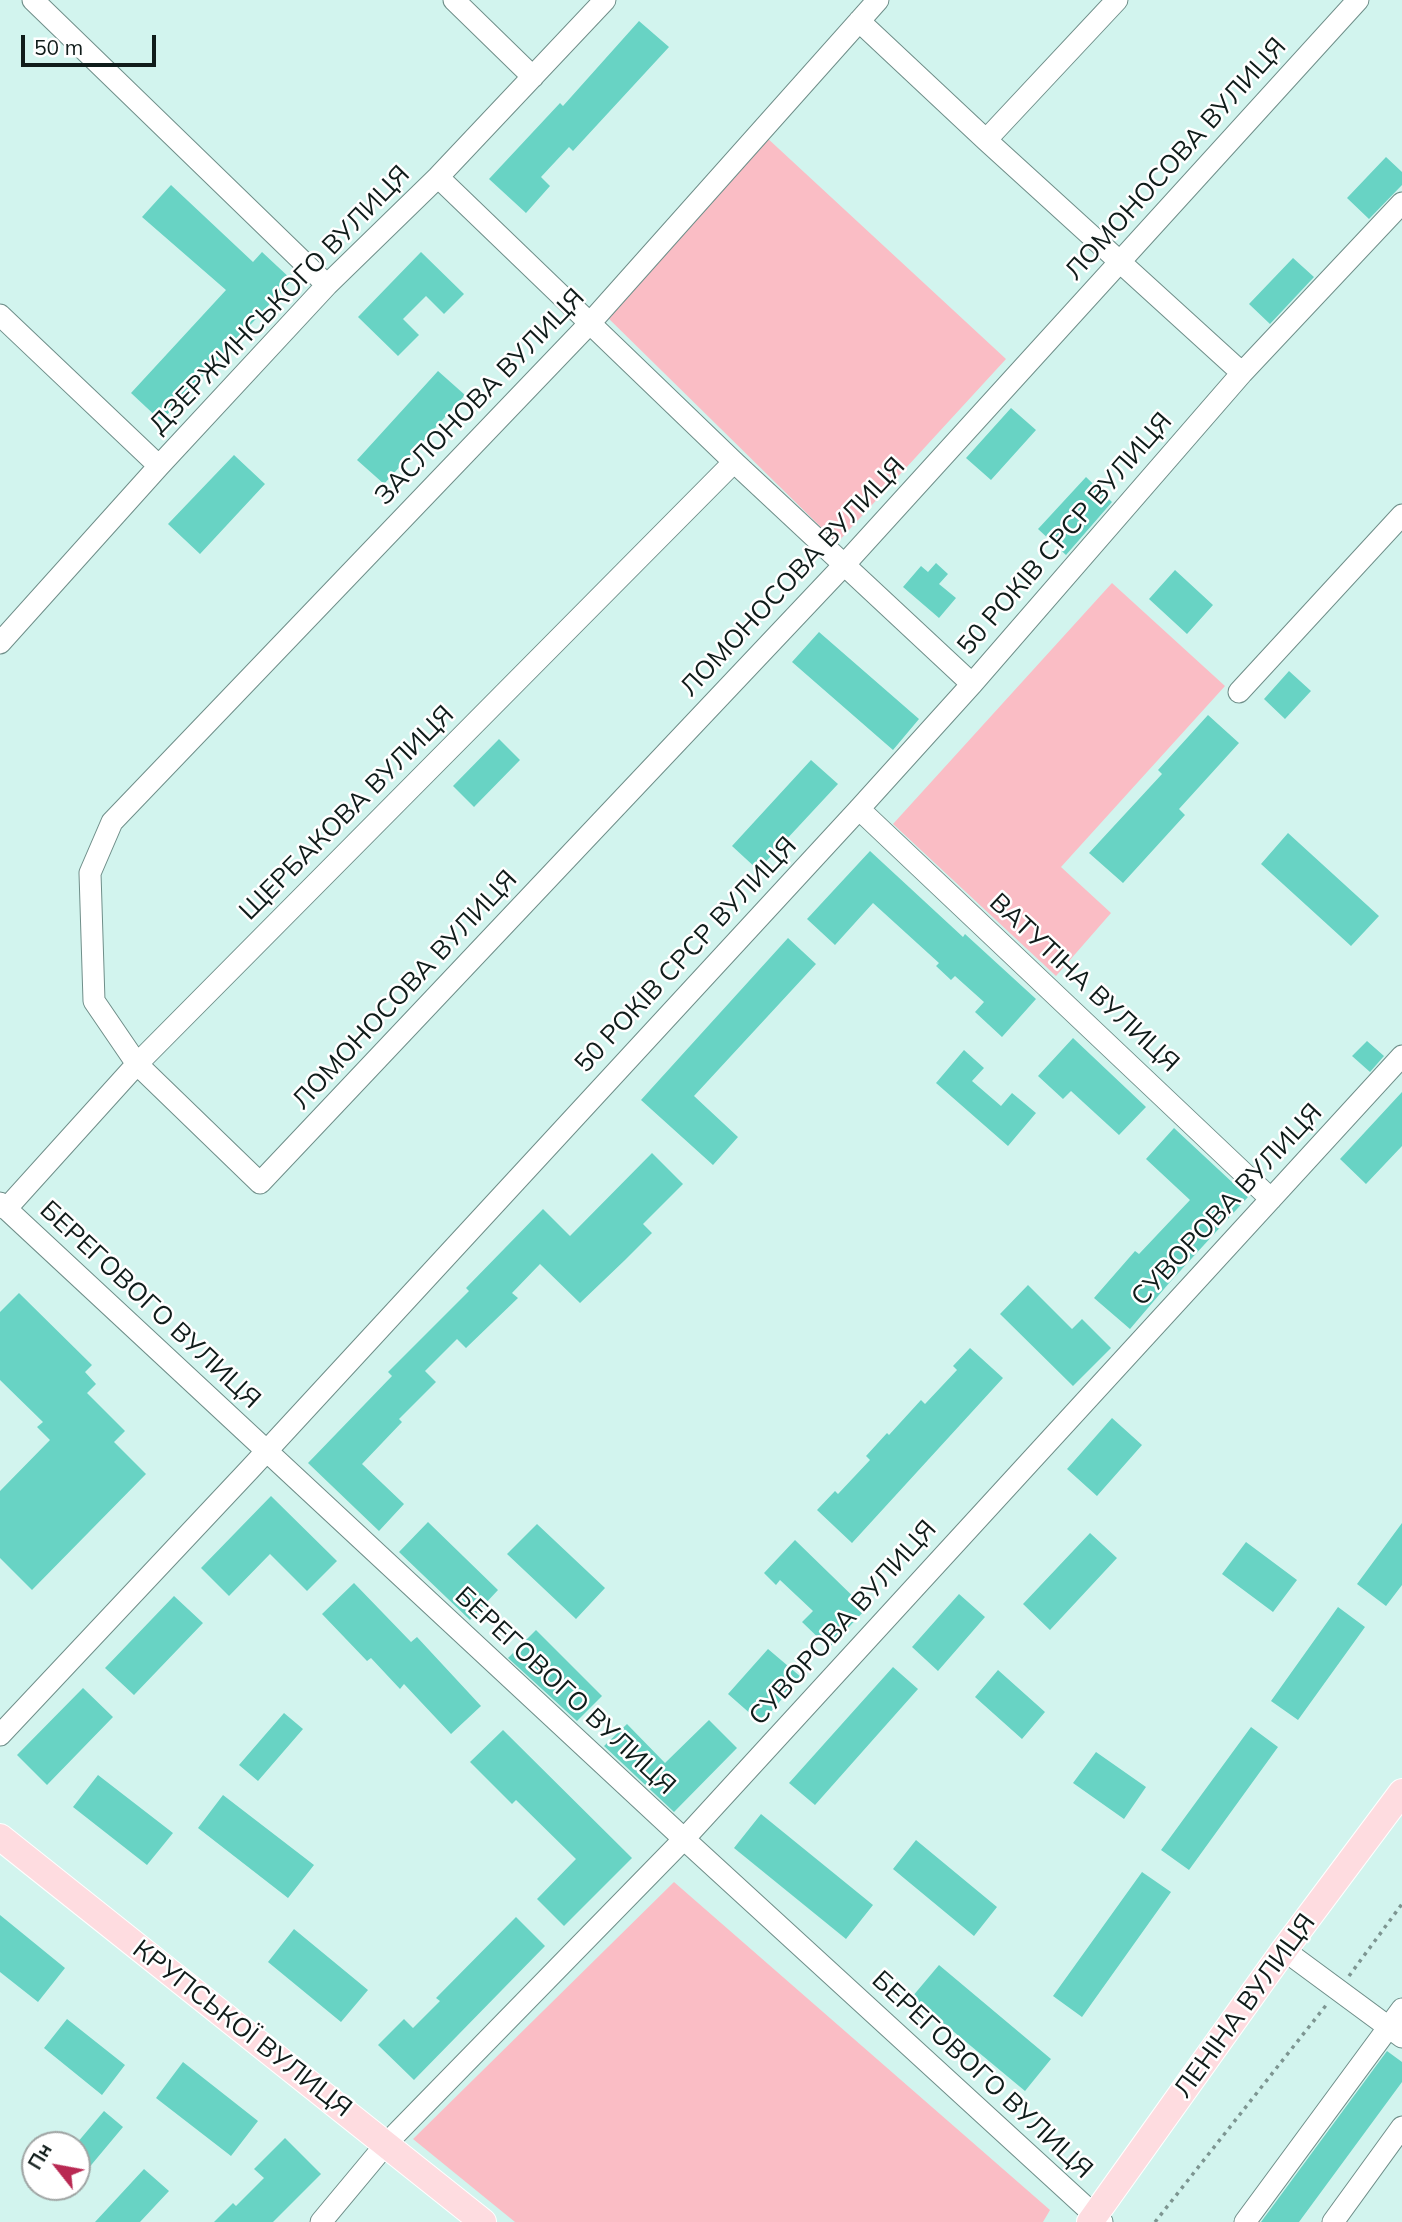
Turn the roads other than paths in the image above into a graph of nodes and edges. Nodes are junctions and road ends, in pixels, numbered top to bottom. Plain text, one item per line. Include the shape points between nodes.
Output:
1 (33, 0) edge
2 (454, 0) edge
3 (605, 0) edge
4 (878, 0) edge
5 (1117, 0) edge
6 (1358, 0) edge
7 (859, 21) junction
8 (533, 76) junction
9 (986, 140) junction
10 (438, 177) junction
11 (1402, 203) edge
12 (1121, 263) junction
13 (327, 285) junction
14 (0, 315) edge
15 (591, 322) junction
16 (1242, 373) junction
17 (734, 462) junction
18 (159, 466) junction
19 (1402, 516) edge
20 (844, 565) junction
21 (0, 643) edge
22 (972, 684) junction
23 (1239, 692) dead end
24 (859, 809) junction
25 (1402, 1056) edge
26 (137, 1064) junction
27 (1271, 1199) junction
28 (3, 1206) edge
29 (266, 1451) junction
30 (0, 1735) edge
31 (1402, 1792) edge
32 (0, 1837) edge
33 (684, 1839) junction
34 (1284, 1950) junction
35 (1402, 2009) edge
36 (1395, 2032) edge
37 (1402, 2127) edge
38 (386, 2144) junction
39 (1096, 2220) edge
40 (321, 2222) edge
41 (483, 2222) edge
42 (1245, 2222) edge
43 (1334, 2222) edge

1 - 13 street
2 - 8 street
3 - 8 street, ДЗЕРЖИНСЬКОГО ВУЛИЦЯ
4 - 7 street, ЗАСЛОНОВА ВУЛИЦЯ
5 - 9 street
6 - 12 street, ЛОМОНОСОВА ВУЛИЦЯ
7 - 9 street
7 - 15 street, ЗАСЛОНОВА ВУЛИЦЯ
8 - 10 street, ДЗЕРЖИНСЬКОГО ВУЛИЦЯ
9 - 12 street
10 - 13 street, ДЗЕРЖИНСЬКОГО ВУЛИЦЯ
10 - 15 street
11 - 16 street, 50 РОКІВ СРСР ВУЛИЦЯ
12 - 16 street
12 - 20 street, ЛОМОНОСОВА ВУЛИЦЯ
13 - 18 street, ДЗЕРЖИНСЬКОГО ВУЛИЦЯ
14 - 18 street
15 - 17 street
15 - 26 street, ЗАСЛОНОВА ВУЛИЦЯ via 111,822 90,873 94,1001
16 - 22 street, 50 РОКІВ СРСР ВУЛИЦЯ
17 - 20 street
17 - 26 street, ЩЕРБАКОВА ВУЛИЦЯ
18 - 21 street, ДЗЕРЖИНСЬКОГО ВУЛИЦЯ
19 - 23 street
20 - 22 street
20 - 26 street, ЛОМОНОСОВА ВУЛИЦЯ via 260,1183
22 - 24 street, 50 РОКІВ СРСР ВУЛИЦЯ
24 - 27 street, ВАТУТІНА ВУЛИЦЯ
24 - 29 street, 50 РОКІВ СРСР ВУЛИЦЯ
25 - 27 street, СУВОРОВА ВУЛИЦЯ
26 - 28 street, ЩЕРБАКОВА ВУЛИЦЯ
27 - 33 street, СУВОРОВА ВУЛИЦЯ
28 - 29 street, БЕРЕГОВОГО ВУЛИЦЯ
29 - 30 street, 50 РОКІВ СРСР ВУЛИЦЯ
29 - 33 street, БЕРЕГОВОГО ВУЛИЦЯ
31 - 34 main road, ЛЕНІНА ВУЛИЦЯ
32 - 38 main road, КРУПСЬКОЇ ВУЛИЦЯ
33 - 38 street, СУВОРОВА ВУЛИЦЯ
33 - 39 street, БЕРЕГОВОГО ВУЛИЦЯ
34 - 36 street
34 - 39 main road, ЛЕНІНА ВУЛИЦЯ
35 - 36 street
36 - 42 street
37 - 43 street
38 - 40 street, СУВОРОВА ВУЛИЦЯ
38 - 41 main road, КРУПСЬКОЇ ВУЛИЦЯ

